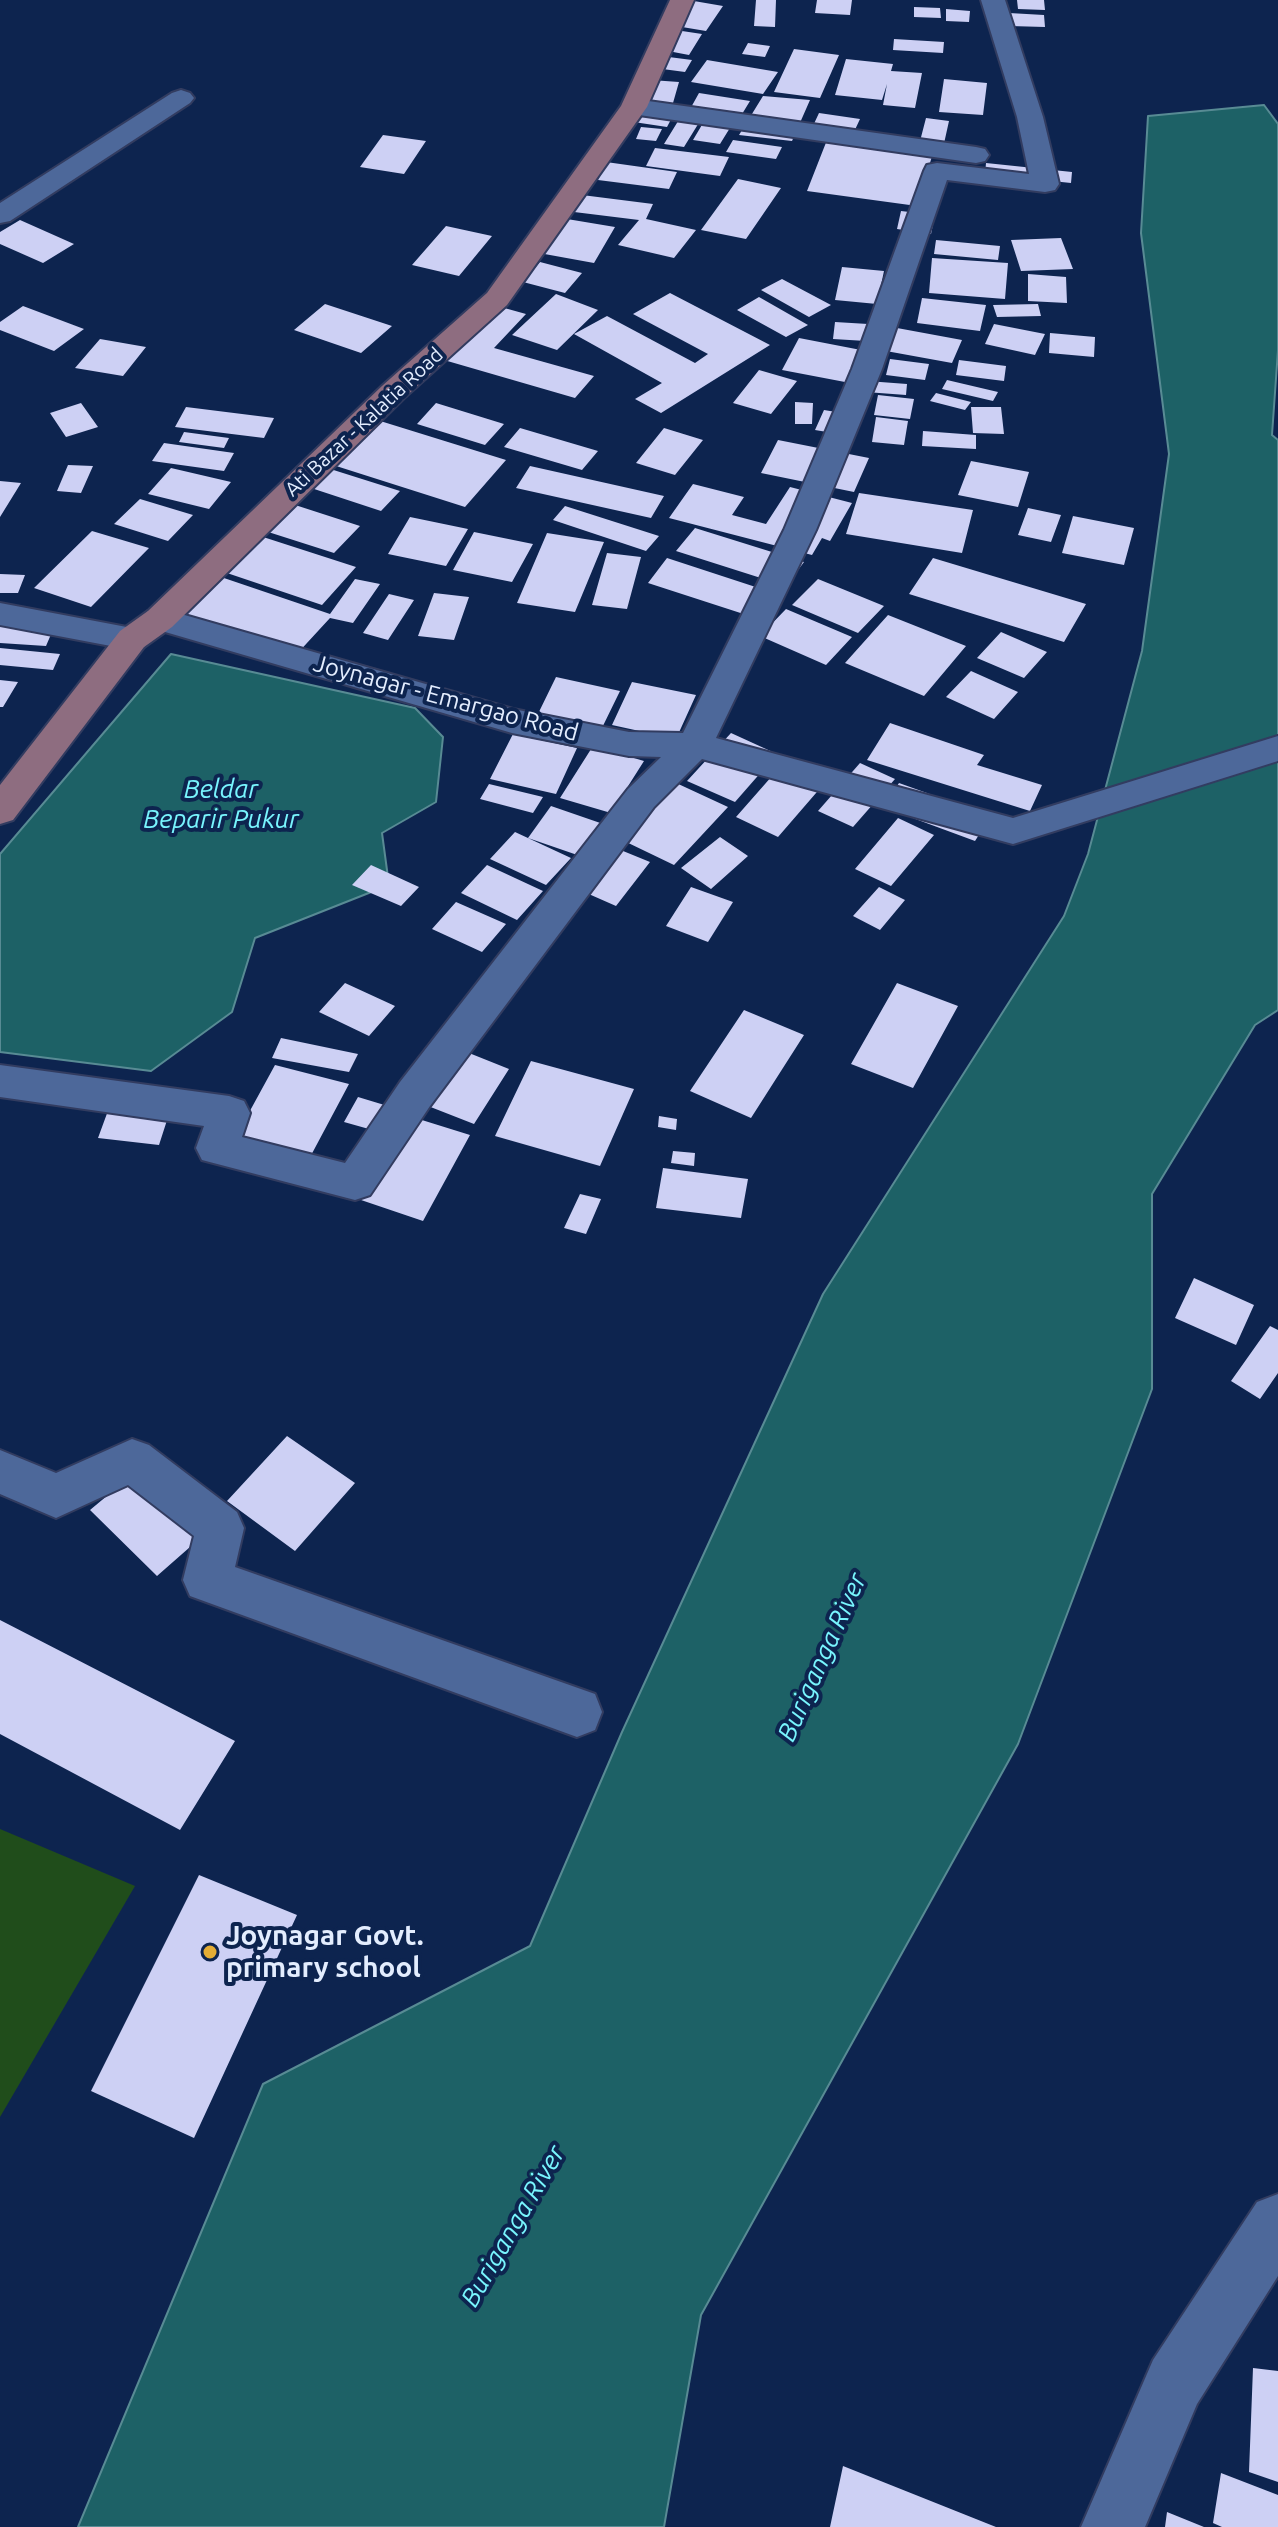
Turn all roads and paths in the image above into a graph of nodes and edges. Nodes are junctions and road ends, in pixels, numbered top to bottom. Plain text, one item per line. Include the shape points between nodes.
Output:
1 (682, 0) edge
2 (993, 0) edge
3 (181, 98) dead end
4 (634, 107) junction
5 (1041, 164) junction
6 (0, 215) edge
7 (0, 614) edge
8 (146, 629) junction
9 (695, 745) junction
10 (1278, 748) edge
11 (0, 811) edge
12 (0, 1081) edge
13 (0, 1471) edge
14 (577, 1712) dead end
15 (1278, 2223) edge
16 (1113, 2527) edge

1 - 4 main road, Ati Bazar - Kalatia Road
2 - 5 street
3 - 6 street
4 - 5 street
4 - 8 main road, Ati Bazar - Kalatia Road via 497,299
5 - 9 street via 1045,184 937,171 867,369 806,516
7 - 8 street, Joynagar - Emargao Road
8 - 9 street, Joynagar - Emargao Road via 512,721 629,744
8 - 11 main road, Ati Bazar - Kalatia Road
9 - 10 street, Joynagar - Emargao Road via 1013,831
9 - 12 street via 641,798 415,1094 355,1183 217,1148 229,1113
13 - 14 street via 56,1496 132,1460 220,1528 207,1580
15 - 16 street via 1175,2382

